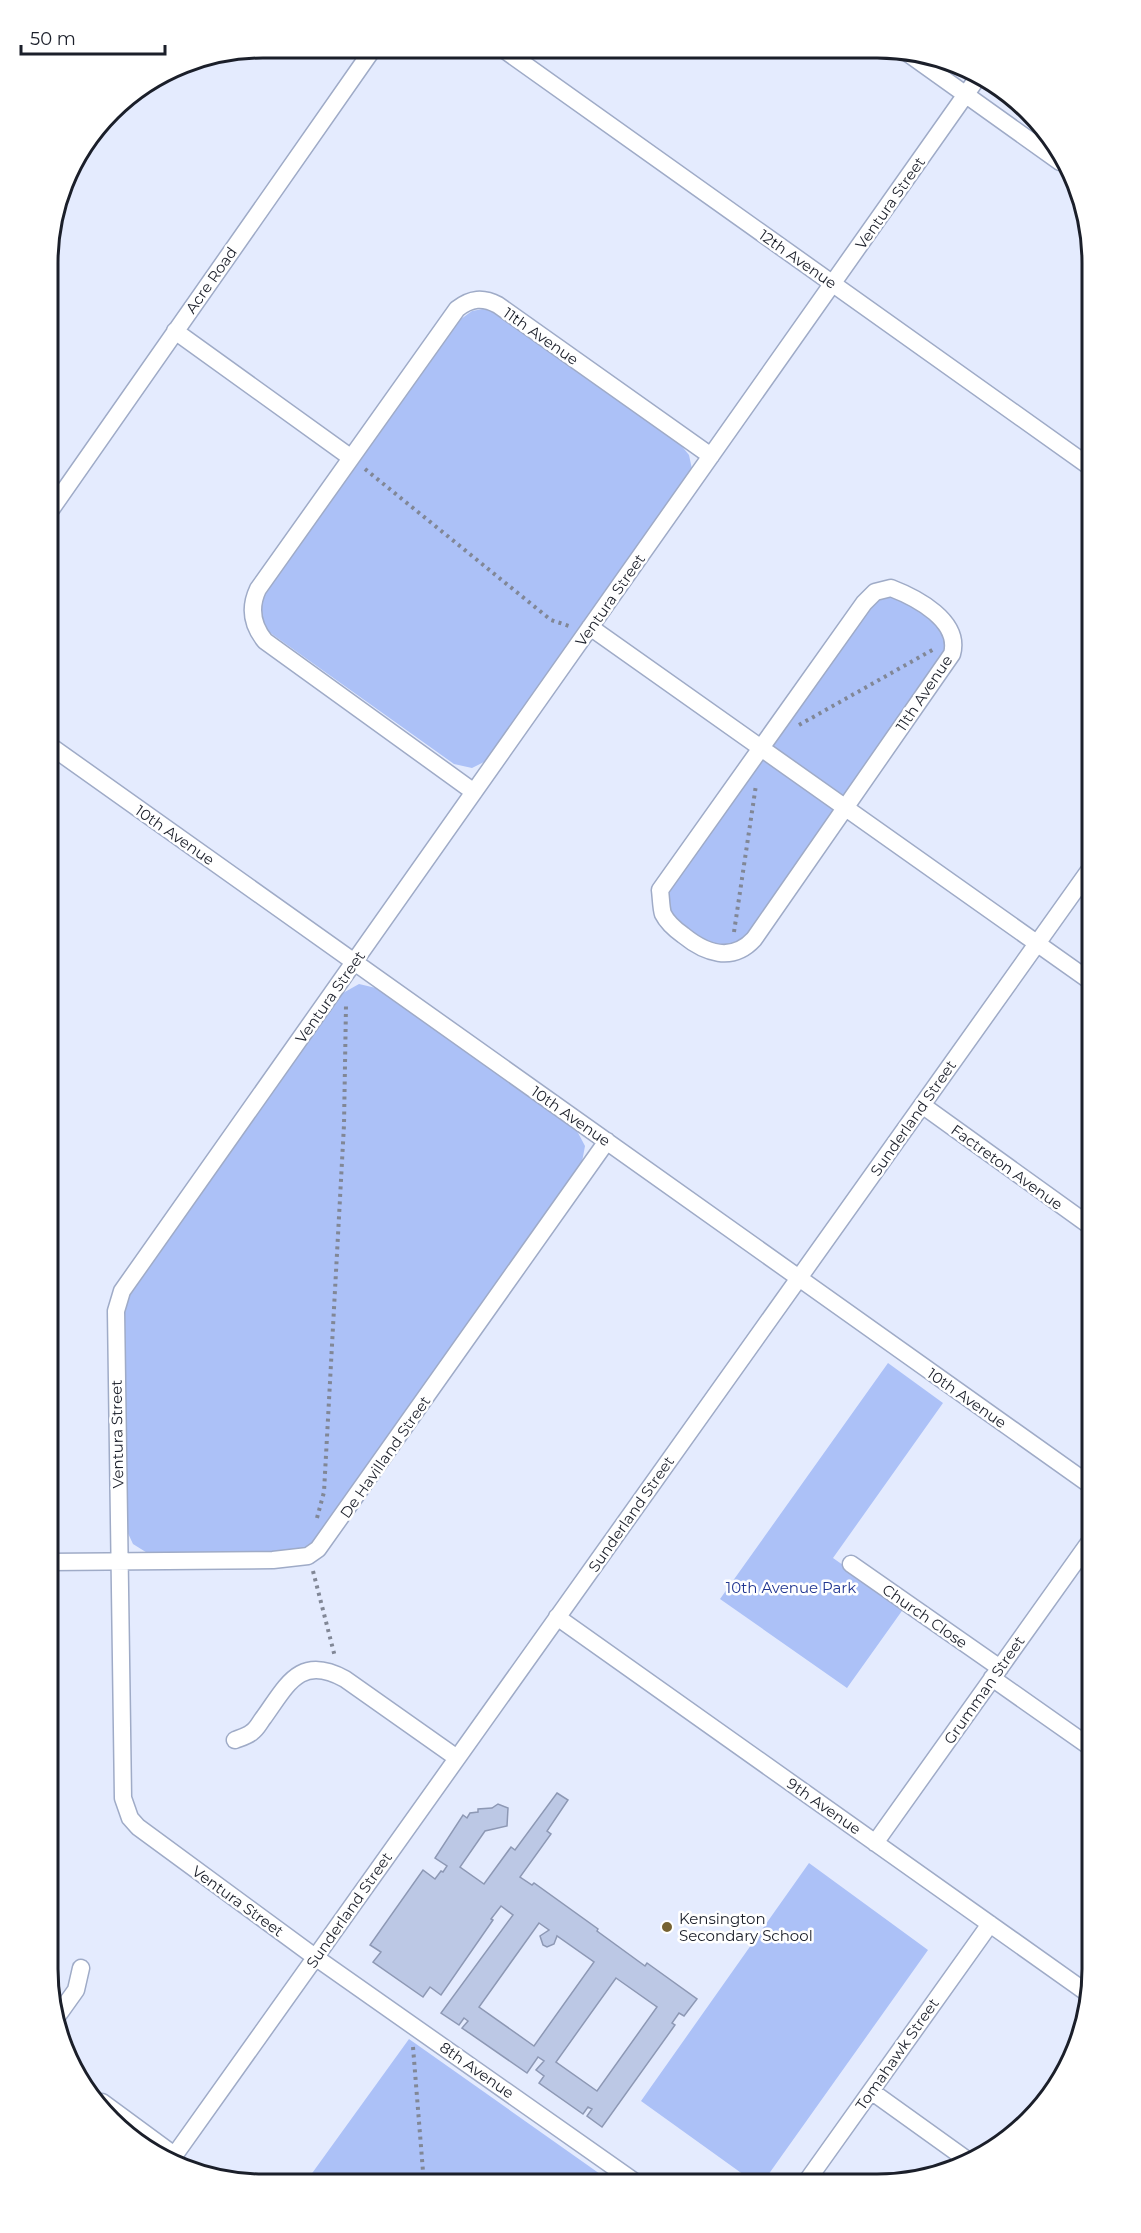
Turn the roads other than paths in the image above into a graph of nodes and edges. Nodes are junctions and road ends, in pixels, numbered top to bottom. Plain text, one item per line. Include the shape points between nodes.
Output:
1 (366, 59) edge
2 (515, 59) edge
3 (921, 63) edge
4 (974, 83) edge
5 (966, 95) junction
6 (1051, 156) edge
7 (833, 284) junction
8 (175, 331) junction
9 (711, 456) junction
10 (350, 457) junction
11 (1082, 461) edge
12 (59, 498) edge
13 (590, 627) junction
14 (762, 746) junction
15 (59, 752) edge
16 (474, 792) junction
17 (844, 807) junction
18 (1082, 880) edge
19 (1037, 943) junction
20 (354, 962) junction
21 (1082, 975) edge
22 (922, 1105) junction
23 (607, 1141) junction
24 (1082, 1220) edge
25 (799, 1278) junction
26 (1082, 1479) edge
27 (1082, 1552) edge
28 (119, 1561) junction
29 (58, 1562) edge
30 (851, 1564) dead end
31 (558, 1617) junction
32 (996, 1673) junction
33 (235, 1740) dead end
34 (1082, 1740) edge
35 (457, 1758) junction
36 (875, 1843) junction
37 (990, 1924) junction
38 (315, 1957) junction
39 (81, 1968) dead end
40 (1081, 1989) edge
41 (62, 2010) edge
42 (870, 2091) junction
43 (175, 2154) edge
44 (962, 2156) edge
45 (621, 2174) edge
46 (812, 2174) edge

1 - 8 street, Acre Road
2 - 7 street, 12th Avenue
3 - 5 street
4 - 5 street, Ventura Street
5 - 6 street
5 - 7 street, Ventura Street
7 - 9 street, Ventura Street
7 - 11 street, 12th Avenue
8 - 10 street
8 - 12 street, Acre Road
9 - 10 street, 11th Avenue via 498,305 477,299 457,309
9 - 13 street, Ventura Street
10 - 16 street, 11th Avenue via 258,589 252,609 255,626 265,640
13 - 14 street
13 - 16 street, Ventura Street
14 - 17 street
14 - 17 street, 11th Avenue via 660,890 663,914 690,941 722,954 748,946
14 - 17 street, 11th Avenue via 875,592 891,588 930,610 951,630 952,654
15 - 20 street, 10th Avenue
16 - 20 street, Ventura Street
17 - 19 street
18 - 19 street, Sunderland Street
19 - 21 street
19 - 22 street, Sunderland Street
20 - 23 street, 10th Avenue
20 - 28 street, Ventura Street via 118,1301 115,1322
22 - 24 street, Factreton Avenue
22 - 25 street, Sunderland Street
23 - 25 street, 10th Avenue
23 - 28 street, De Havilland Street via 318,1550 308,1556 273,1560
25 - 26 street, 10th Avenue
25 - 31 street, Sunderland Street
27 - 32 street, Grumman Street
28 - 29 street
28 - 38 street, Ventura Street via 123,1798 130,1818
30 - 32 street, Church Close
31 - 35 street, Sunderland Street
31 - 36 street, 9th Avenue
32 - 34 street, Church Close
32 - 36 street, Grumman Street
33 - 35 street via 253,1732 294,1677 306,1671 321,1671 345,1679
35 - 38 street, Sunderland Street
36 - 37 street, 9th Avenue
37 - 40 street, 9th Avenue
37 - 42 street, Tomahawk Street
38 - 43 street, Sunderland Street
38 - 45 street, 8th Avenue
39 - 41 street via 76,1990
42 - 44 street
42 - 46 street, Tomahawk Street

